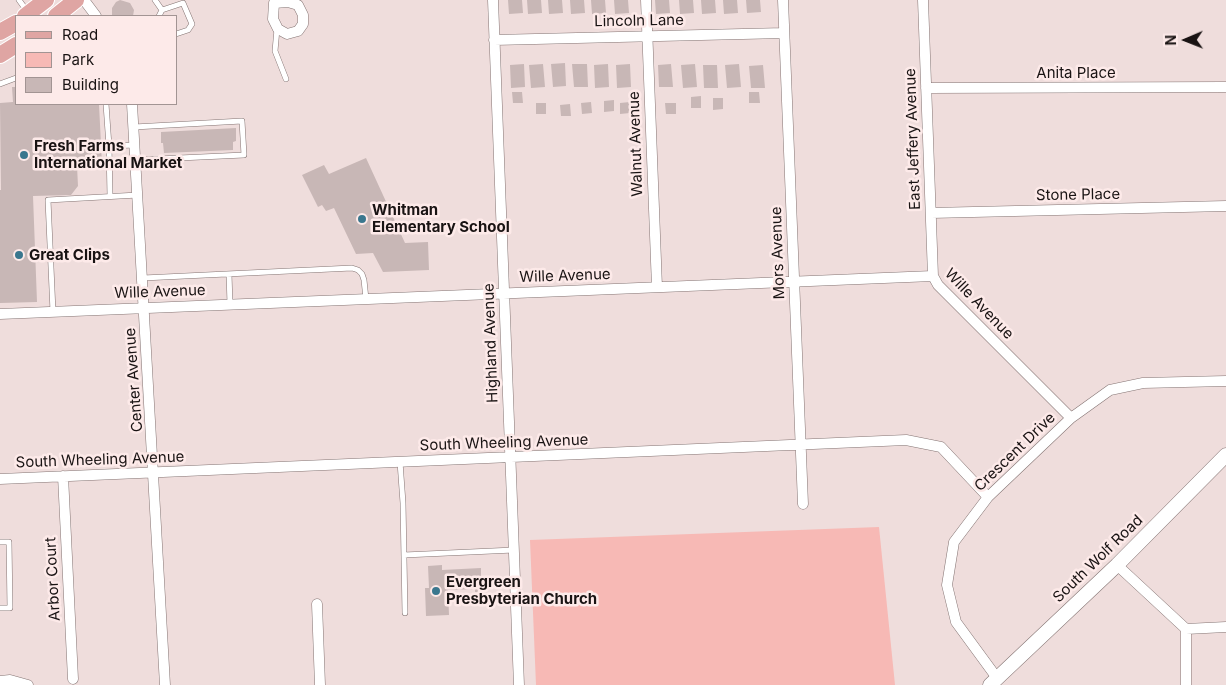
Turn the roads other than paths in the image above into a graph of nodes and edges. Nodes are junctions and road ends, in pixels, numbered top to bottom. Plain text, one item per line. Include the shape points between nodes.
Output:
1 (46, 0) edge
2 (76, 0) edge
3 (84, 0) edge
4 (155, 0) edge
5 (493, 0) edge
6 (646, 0) edge
7 (783, 0) edge
8 (923, 0) edge
9 (273, 2) edge
10 (162, 10) junction
11 (23, 15) edge
12 (57, 15) edge
13 (95, 15) edge
14 (160, 15) edge
15 (278, 28) junction
16 (178, 33) edge
17 (784, 33) junction
18 (647, 36) junction
19 (494, 40) junction
20 (15, 46) edge
21 (0, 55) edge
22 (15, 78) edge
23 (286, 79) dead end
24 (0, 84) edge
25 (1226, 87) edge
26 (926, 88) junction
27 (106, 105) edge
28 (132, 105) edge
29 (134, 127) junction
30 (135, 145) junction
31 (109, 146) junction
32 (136, 160) junction
33 (138, 195) junction
34 (110, 196) junction
35 (1226, 206) edge
36 (931, 213) junction
37 (229, 274) junction
38 (933, 276) junction
39 (143, 278) junction
40 (794, 281) junction
41 (657, 287) junction
42 (504, 293) junction
43 (366, 299) junction
44 (230, 304) junction
45 (144, 308) junction
46 (53, 312) junction
47 (0, 314) edge
48 (1226, 381) edge
49 (1070, 418) junction
50 (801, 445) junction
51 (1226, 455) edge
52 (510, 457) junction
53 (400, 462) junction
54 (154, 472) junction
55 (64, 476) junction
56 (0, 479) edge
57 (988, 497) junction
58 (803, 504) dead end
59 (0, 542) edge
60 (514, 550) junction
61 (404, 554) junction
62 (1117, 565) junction
63 (317, 604) dead end
64 (0, 608) edge
65 (405, 613) dead end
66 (1226, 627) edge
67 (1186, 629) junction
68 (73, 679) dead end
69 (0, 681) edge
70 (993, 682) edge
71 (28, 685) edge
72 (166, 685) edge
73 (320, 685) edge
74 (519, 685) edge
75 (1186, 685) edge

1 - 11 main road
2 - 12 main road
3 - 13 street
4 - 10 lane
5 - 19 street, Highland Avenue
6 - 18 street, Walnut Avenue
7 - 17 street, Mors Avenue
8 - 26 street, East Jeffery Avenue
9 - 15 street via 273,19
9 - 15 street via 298,5 303,15 303,24 298,31 287,34
10 - 14 lane
10 - 16 lane via 183,2 192,24 188,30
15 - 23 lane via 275,51
17 - 18 street, Lincoln Lane
17 - 40 street, Mors Avenue
18 - 19 street, Lincoln Lane
18 - 41 street, Walnut Avenue
19 - 42 street, Highland Avenue
20 - 21 main road
22 - 24 lane
25 - 26 street, Anita Place
26 - 36 street, East Jeffery Avenue
27 - 31 lane
28 - 29 street, Center Avenue
29 - 30 street, Center Avenue
29 - 32 lane via 242,122 244,155
30 - 31 lane
30 - 32 street, Center Avenue
31 - 34 lane
32 - 33 street, Center Avenue
33 - 34 lane
33 - 39 street, Center Avenue
34 - 46 lane via 48,200
35 - 36 street, Stone Place
36 - 38 street, East Jeffery Avenue
37 - 39 lane
37 - 43 lane via 352,268 362,274
37 - 44 lane
38 - 40 street, Wille Avenue
38 - 49 street, Wille Avenue via 938,285
39 - 45 street, Center Avenue
40 - 41 street, Wille Avenue
40 - 50 street, Mors Avenue
41 - 42 street, Wille Avenue
42 - 43 street, Wille Avenue
42 - 52 street, Highland Avenue
43 - 44 street, Wille Avenue
44 - 45 street, Wille Avenue
45 - 46 street, Wille Avenue
45 - 54 street, Center Avenue
46 - 47 street, Wille Avenue
48 - 49 street, Crescent Drive via 1143,383 1110,390
49 - 57 street, Crescent Drive
50 - 52 street, South Wheeling Avenue
50 - 57 street, South Wheeling Avenue via 906,440 941,447
50 - 58 street, Mors Avenue
51 - 62 main road, South Wolf Road
52 - 53 street, South Wheeling Avenue
52 - 60 street, Highland Avenue
53 - 54 street, South Wheeling Avenue
53 - 61 lane
54 - 55 street, South Wheeling Avenue
54 - 72 street, Center Avenue
55 - 56 street, South Wheeling Avenue
55 - 68 street, Arbor Court
57 - 70 street, Crescent Drive via 954,542 947,585 956,622
59 - 64 lane via 8,542 10,608
60 - 61 lane
60 - 74 street, Highland Avenue
61 - 65 lane
62 - 67 street
62 - 70 main road, South Wolf Road
63 - 73 street
66 - 67 street
67 - 75 street
69 - 71 street

